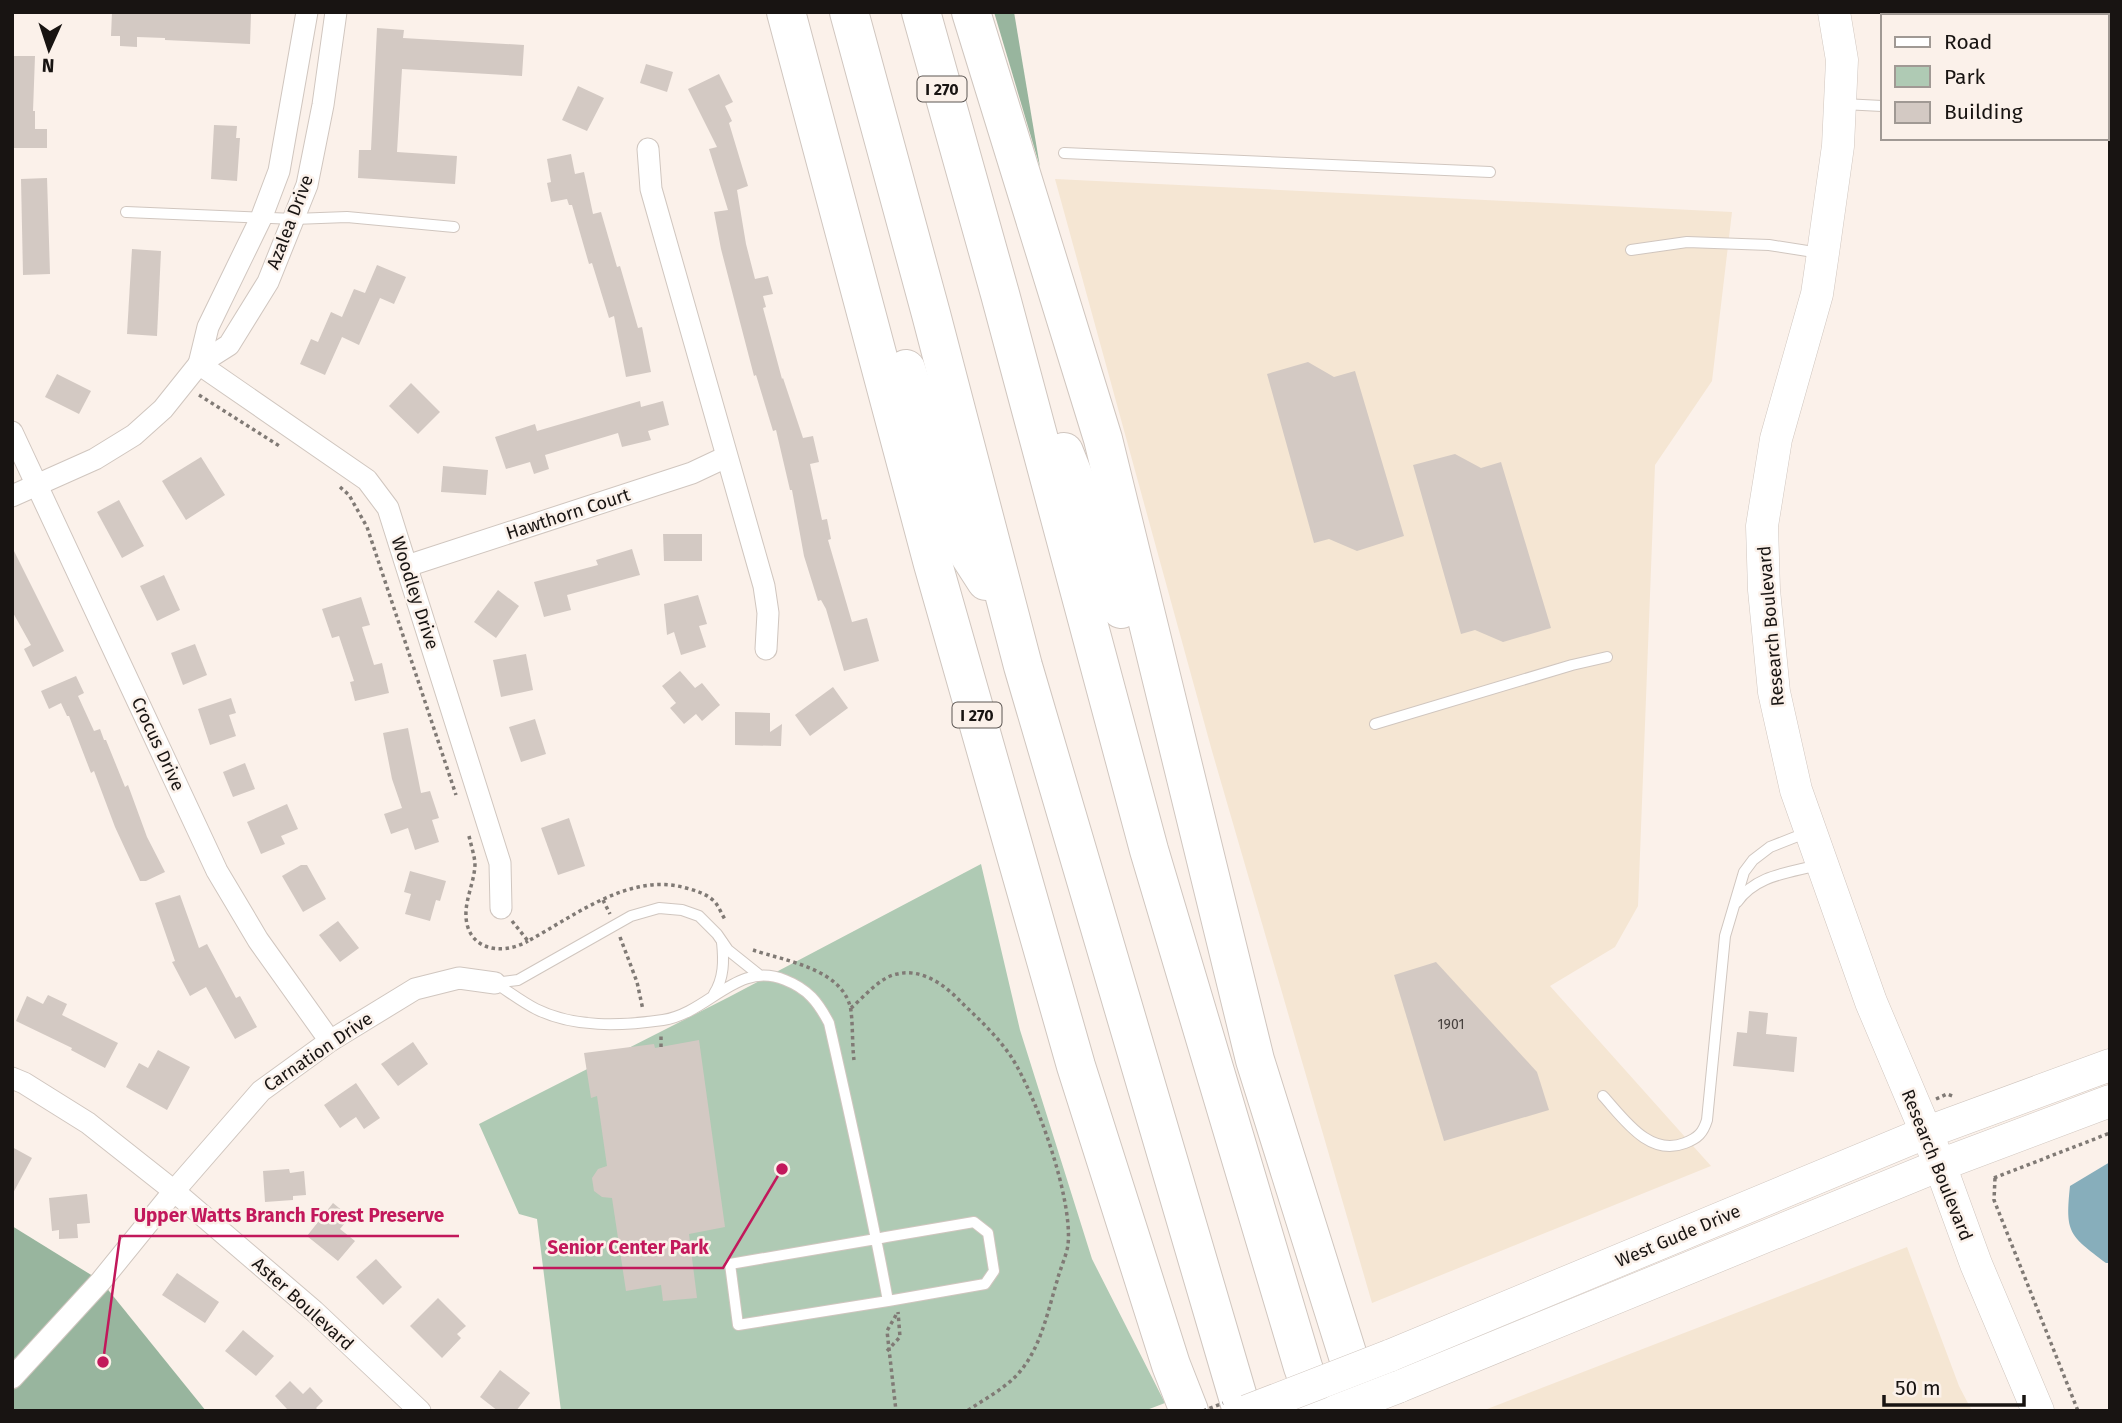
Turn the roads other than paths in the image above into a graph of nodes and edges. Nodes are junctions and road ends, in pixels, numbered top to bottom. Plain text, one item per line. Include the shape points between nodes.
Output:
1 (307, 12) edge
2 (336, 12) edge
3 (787, 12) edge
4 (849, 12) edge
5 (921, 12) edge
6 (971, 12) edge
7 (1834, 12) edge
8 (1840, 104) junction
9 (1881, 106) edge
10 (648, 149) dead end
11 (1064, 153) dead end
12 (1489, 172) dead end
13 (126, 212) dead end
14 (262, 216) junction
15 (294, 219) junction
16 (454, 226) dead end
17 (1631, 250) dead end
18 (1823, 253) junction
19 (1000, 295) junction
20 (199, 364) junction
21 (12, 432) edge
22 (726, 457) junction
23 (36, 486) junction
24 (12, 496) edge
25 (407, 566) junction
26 (1012, 623) junction
27 (766, 649) dead end
28 (1607, 657) dead end
29 (1376, 724) dead end
30 (1197, 825) junction
31 (1810, 831) junction
32 (1821, 865) junction
33 (501, 908) road end
34 (1731, 910) junction
35 (722, 941) junction
36 (758, 974) junction
37 (495, 984) junction
38 (713, 997) junction
39 (330, 1041) junction
40 (2110, 1065) edge
41 (12, 1079) edge
42 (1603, 1096) dead end
43 (2110, 1101) edge
44 (1925, 1133) junction
45 (1940, 1165) junction
46 (174, 1191) junction
47 (876, 1238) junction
48 (888, 1301) junction
49 (12, 1377) edge
50 (420, 1411) edge
51 (1189, 1411) edge
52 (1242, 1411) edge
53 (1247, 1411) edge
54 (1319, 1411) edge
55 (1336, 1411) edge
56 (1366, 1411) edge
57 (2038, 1411) edge

1 - 14 street, Azalea Drive via 279,172
2 - 15 street, Azalea Drive via 316,142
3 - 26 highway via 966,550
3 - 51 highway, I 270 via 933,564 1076,1066
4 - 26 highway
5 - 19 highway, I 270
6 - 30 highway, I 270 via 1103,439
7 - 8 main road, Research Boulevard via 1842,60
8 - 9 lane
8 - 18 main road, Research Boulevard
10 - 22 street via 651,189
11 - 12 lane
13 - 14 lane
14 - 15 lane
14 - 20 street, Azalea Drive via 208,327
15 - 16 lane via 346,217
15 - 20 street, Azalea Drive via 268,282 229,345
17 - 18 lane via 1686,242
18 - 31 main road, Research Boulevard via 1817,294 1776,439 1762,526 1774,692
19 - 30 highway via 1086,507
19 - 54 highway, I 270 via 1149,849
20 - 23 street, Azalea Drive via 163,409 134,435 96,459
20 - 25 street, Woodley Drive via 367,480 388,508
21 - 23 street, Crocus Drive
22 - 25 street, Hawthorn Court via 692,473
22 - 27 street via 764,586
23 - 24 street, Azalea Drive
23 - 39 street, Crocus Drive via 217,871 258,940
25 - 33 street, Woodley Drive via 500,863
26 - 52 highway
28 - 29 lane
30 - 56 highway, I 270 via 1255,1060
31 - 32 main road, Research Boulevard
31 - 34 lane via 1770,847 1753,860
32 - 34 lane via 1754,884
32 - 44 main road, Research Boulevard
34 - 42 lane via 1704,1132 1680,1145 1652,1142 1642,1138
35 - 36 lane
35 - 37 lane via 699,916 659,908 631,916 519,980
35 - 38 lane via 723,967
36 - 38 lane
36 - 47 lane via 802,986 830,1023
37 - 38 lane via 568,1021 603,1024 664,1020
37 - 39 street, Carnation Drive via 459,978 415,989
39 - 46 street, Carnation Drive via 261,1091
40 - 44 main road, West Gude Drive
41 - 46 street, Aster Boulevard via 88,1123
43 - 45 main road, West Gude Drive
44 - 45 main road, Research Boulevard
44 - 53 main road, West Gude Drive, bridge
45 - 55 main road, West Gude Drive, bridge
45 - 57 main road, Research Boulevard
46 - 49 street, Carnation Drive via 101,1281
46 - 50 street, Aster Boulevard via 314,1311
47 - 48 lane
47 - 48 lane via 974,1222 988,1234 994,1271 985,1284
47 - 48 lane via 730,1264 738,1325

